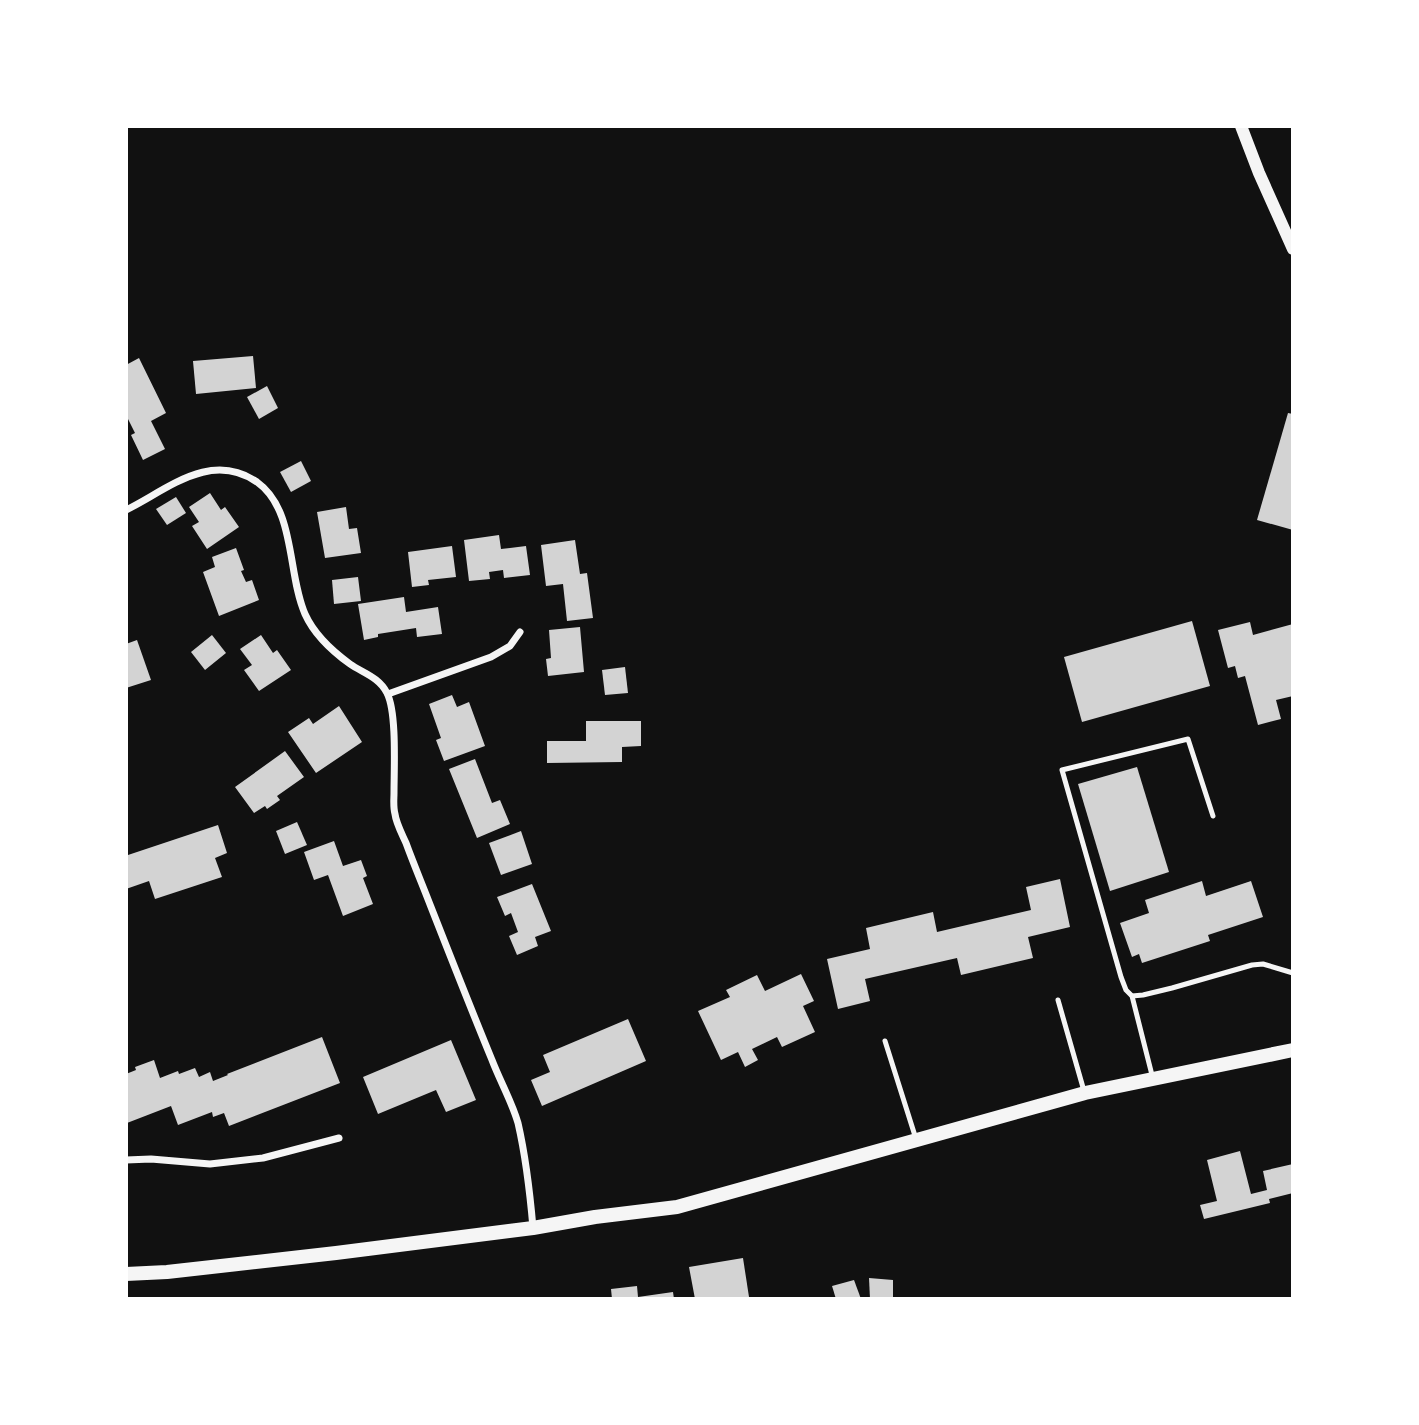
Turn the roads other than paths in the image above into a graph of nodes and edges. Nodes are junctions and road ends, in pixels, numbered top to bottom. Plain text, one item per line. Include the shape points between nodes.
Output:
1 (1241, 126) edge
2 (1293, 249) edge
3 (126, 510) edge
4 (520, 632) dead end
5 (388, 694) junction
6 (1213, 816) dead end
7 (1293, 973) edge
8 (1132, 996) junction
9 (1058, 1000) dead end
10 (885, 1041) dead end
11 (1293, 1051) edge
12 (1153, 1079) junction
13 (1085, 1093) junction
14 (339, 1138) dead end
15 (916, 1139) junction
16 (126, 1160) edge
17 (533, 1228) junction
18 (126, 1275) edge

1 - 2 street
3 - 5 street via 202,472 225,471 258,483 281,513 305,615 324,642
4 - 5 street via 510,646 491,657
5 - 17 street via 393,716 395,814 517,1121
6 - 8 lane via 1188,739 1062,770 1121,977
7 - 8 lane via 1252,965
8 - 12 lane
9 - 13 lane
10 - 15 lane
11 - 12 main road
12 - 13 main road
13 - 15 main road
14 - 16 street via 263,1158 210,1164
15 - 17 main road via 677,1207
17 - 18 main road

